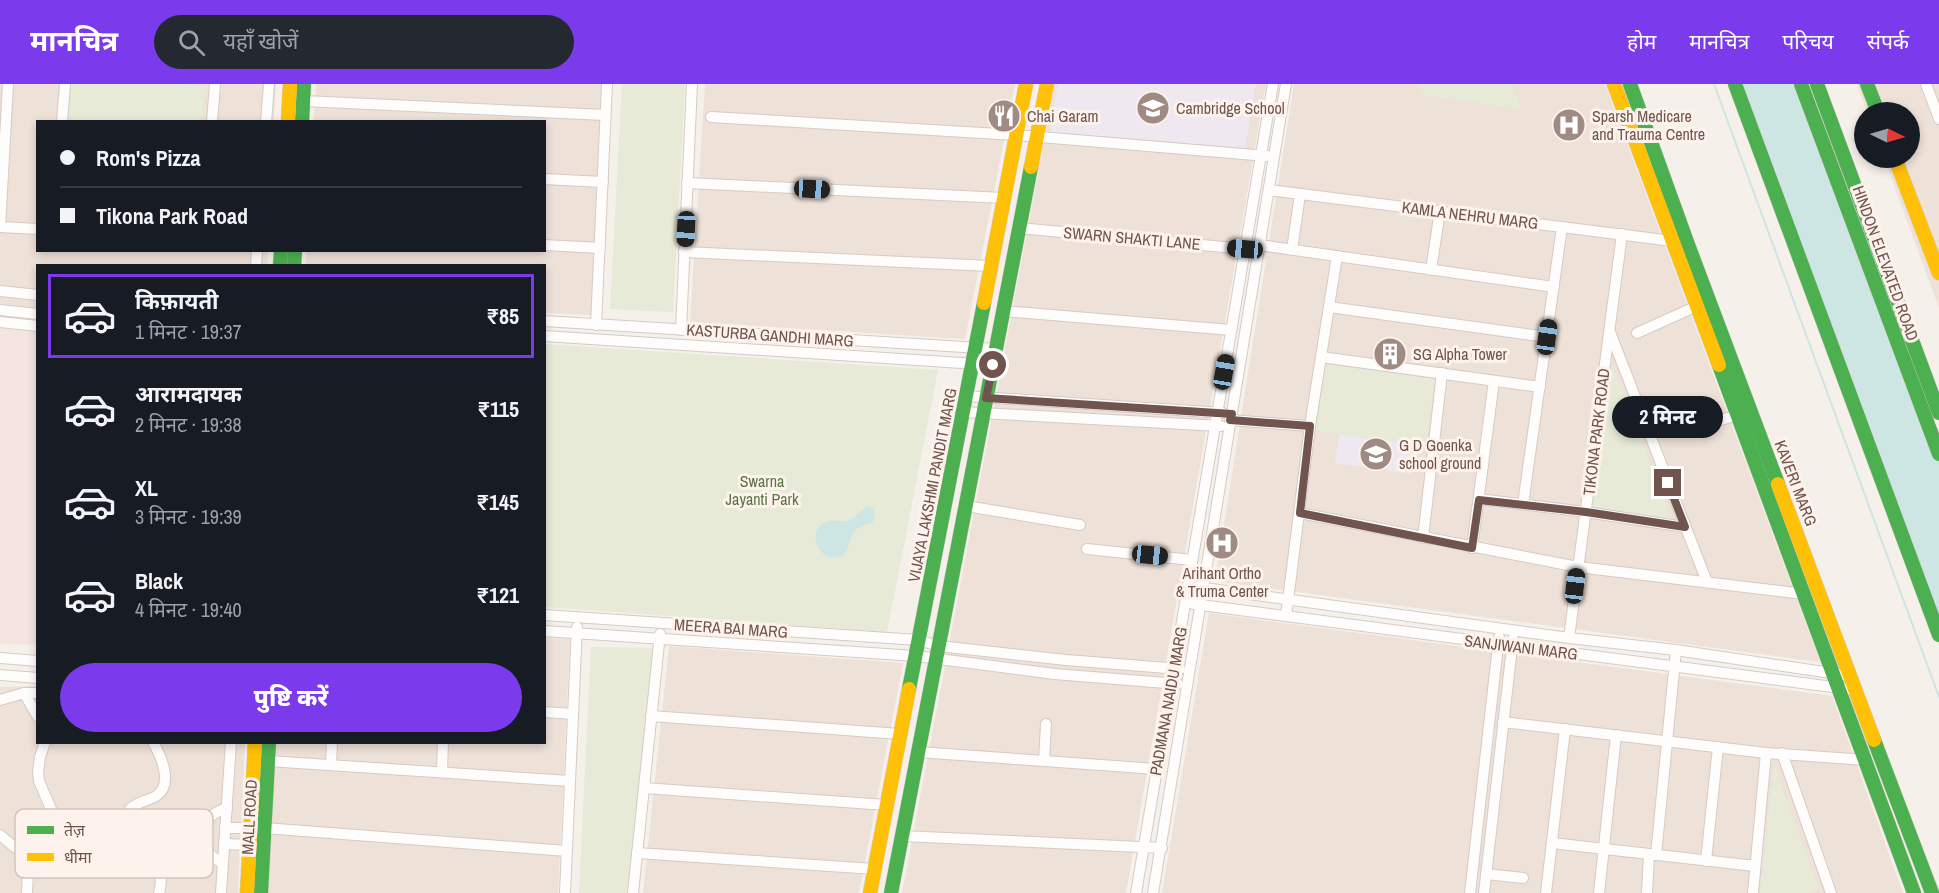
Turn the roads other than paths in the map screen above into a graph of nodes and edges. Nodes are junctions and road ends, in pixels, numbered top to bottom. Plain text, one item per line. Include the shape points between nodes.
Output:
1 (8, 84) edge
2 (65, 84) edge
3 (215, 84) edge
4 (269, 84) edge
5 (290, 84) edge
6 (304, 84) edge
7 (607, 84) edge
8 (692, 84) edge
9 (1026, 84) edge
10 (1047, 84) edge
11 (1273, 84) edge
12 (1286, 84) edge
13 (1614, 84) edge
14 (1630, 84) edge
15 (1735, 84) edge
16 (1801, 84) edge
17 (1817, 84) edge
18 (1867, 84) edge
19 (1926, 84) edge
20 (303, 101) junction
21 (1874, 102) edge
22 (606, 115) junction
23 (711, 117) dead end
24 (1939, 119) edge
25 (62, 120) edge
26 (212, 120) edge
27 (266, 120) edge
28 (288, 120) edge
29 (303, 120) edge
30 (1016, 135) junction
31 (1036, 137) junction
32 (1261, 156) junction
33 (1274, 157) junction
34 (1900, 168) edge
35 (546, 179) edge
36 (603, 182) junction
37 (687, 183) junction
38 (1269, 190) junction
39 (1300, 194) junction
40 (1004, 198) junction
41 (1440, 211) junction
42 (0, 227) edge
43 (1562, 227) junction
44 (1019, 228) junction
45 (36, 229) edge
46 (1623, 234) junction
47 (1672, 241) junction
48 (1933, 241) edge
49 (546, 245) edge
50 (1259, 245) junction
51 (600, 248) junction
52 (1245, 249) junction
53 (1292, 250) junction
54 (684, 252) junction
55 (1337, 256) junction
56 (991, 266) junction
57 (1431, 270) junction
58 (1939, 273) edge
59 (1554, 287) junction
60 (0, 291) edge
61 (14, 294) junction
62 (36, 295) edge
63 (1697, 306) junction
64 (1329, 307) junction
65 (0, 310) edge
66 (1003, 311) junction
67 (12, 312) junction
68 (36, 314) edge
69 (0, 321) edge
70 (546, 321) edge
71 (596, 325) junction
72 (36, 326) edge
73 (653, 328) junction
74 (1609, 329) junction
75 (681, 330) junction
76 (1232, 330) junction
77 (1637, 333) dead end
78 (546, 336) edge
79 (1547, 337) junction
80 (653, 343) junction
81 (975, 348) junction
82 (996, 349) junction
83 (1321, 357) junction
84 (972, 363) junction
85 (993, 365) junction
86 (1442, 374) junction
87 (1494, 381) junction
88 (1540, 387) junction
89 (966, 396) junction
90 (986, 398) junction
91 (963, 412) junction
92 (1217, 413) junction
93 (1939, 413) edge
94 (983, 414) junction
95 (1737, 415) junction
96 (1231, 420) junction
97 (1215, 425) junction
98 (1310, 426) junction
99 (1683, 432) dead end
100 (1939, 454) edge
101 (1479, 500) junction
102 (1523, 504) junction
103 (966, 506) junction
104 (1586, 512) junction
105 (1300, 513) junction
106 (1080, 525) dead end
107 (1685, 527) junction
108 (1423, 538) junction
109 (1472, 548) junction
110 (1087, 549) dead end
111 (1192, 560) junction
112 (1578, 567) junction
113 (1707, 582) junction
114 (1188, 586) junction
115 (1203, 588) junction
116 (1804, 594) junction
117 (1287, 599) junction
118 (1185, 603) junction
119 (1200, 605) junction
120 (546, 615) edge
121 (1286, 616) junction
122 (578, 617) junction
123 (661, 623) junction
124 (1500, 628) junction
125 (1514, 630) junction
126 (546, 631) edge
127 (577, 633) junction
128 (1939, 635) edge
129 (1569, 638) junction
130 (660, 639) junction
131 (918, 640) junction
132 (1498, 644) junction
133 (1512, 645) junction
134 (1676, 650) junction
135 (938, 653) junction
136 (916, 656) junction
137 (0, 658) edge
138 (36, 661) edge
139 (1673, 666) junction
140 (1174, 668) junction
141 (1190, 669) junction
142 (1834, 674) junction
143 (0, 675) edge
144 (1851, 676) junction
145 (36, 678) edge
146 (1171, 684) junction
147 (1187, 685) junction
148 (1839, 688) junction
149 (1856, 690) junction
150 (24, 693) junction
151 (36, 693) edge
152 (0, 700) edge
153 (546, 712) edge
154 (36, 714) edge
155 (573, 714) junction
156 (651, 716) junction
157 (1503, 722) junction
158 (1046, 724) dead end
159 (1565, 729) junction
160 (900, 734) junction
161 (1616, 735) junction
162 (1667, 741) junction
163 (44, 744) edge
164 (154, 744) edge
165 (231, 744) edge
166 (255, 744) edge
167 (269, 744) edge
168 (332, 744) edge
169 (443, 744) edge
170 (1718, 747) junction
171 (918, 752) junction
172 (1766, 753) junction
173 (1782, 753) junction
174 (1866, 760) junction
175 (268, 761) junction
176 (1044, 761) junction
177 (331, 765) junction
178 (1157, 769) junction
179 (442, 772) junction
180 (570, 781) junction
181 (644, 788) junction
182 (887, 806) junction
183 (226, 808) junction
184 (51, 809) edge
185 (130, 809) edge
186 (213, 814) edge
187 (225, 828) junction
188 (258, 828) junction
189 (0, 835) edge
190 (902, 836) junction
191 (1552, 843) junction
192 (224, 844) junction
193 (250, 845) junction
194 (15, 847) edge
195 (1143, 847) junction
196 (1162, 848) junction
197 (1604, 849) junction
198 (567, 851) junction
199 (637, 853) junction
200 (1652, 854) junction
201 (213, 858) edge
202 (1706, 861) junction
203 (223, 863) junction
204 (1755, 866) junction
205 (875, 869) junction
206 (1486, 874) junction
207 (28, 878) edge
208 (161, 878) edge
209 (1523, 878) dead end
210 (27, 893) edge
211 (159, 893) edge
212 (221, 893) edge
213 (247, 893) edge
214 (261, 893) edge
215 (565, 893) edge
216 (633, 893) edge
217 (870, 893) edge
218 (891, 893) edge
219 (1136, 893) edge
220 (1153, 893) edge
221 (1470, 893) edge
222 (1484, 893) edge
223 (1546, 893) edge
224 (1599, 893) edge
225 (1647, 893) edge
226 (1753, 893) edge
227 (1831, 893) edge
228 (1914, 893) edge
229 (1932, 893) edge

1 - 42 street
2 - 25 street
3 - 26 street
4 - 27 street
5 - 28 main road
6 - 20 main road
7 - 22 street
8 - 37 street
9 - 30 main road, VIJAYA LAKSHMI PANDIT MARG
10 - 31 main road
11 - 32 street, PADMANA NAIDU MARG
12 - 33 street, PADMANA NAIDU MARG
13 - 47 main road, KAVERI MARG
14 - 144 main road, KAVERI MARG
15 - 128 main road
16 - 100 main road, HINDON ELEVATED ROAD
17 - 93 main road, HINDON ELEVATED ROAD
18 - 21 main road
19 - 24 street
20 - 22 street
20 - 29 main road
22 - 36 street
23 - 30 street
30 - 31 street
30 - 40 main road, VIJAYA LAKSHMI PANDIT MARG
31 - 32 street
31 - 44 main road
32 - 33 street
32 - 52 street, PADMANA NAIDU MARG
33 - 38 street, PADMANA NAIDU MARG
34 - 48 main road
35 - 36 street
36 - 51 street
37 - 40 street
37 - 54 street
38 - 39 street, KAMLA NEHRU MARG
38 - 50 street, PADMANA NAIDU MARG
39 - 41 street, KAMLA NEHRU MARG
39 - 53 street
40 - 56 main road, VIJAYA LAKSHMI PANDIT MARG
41 - 43 street, KAMLA NEHRU MARG
41 - 57 street
42 - 45 street
43 - 46 street, KAMLA NEHRU MARG
43 - 59 street
44 - 52 street, SWARN SHAKTI LANE
44 - 66 main road
46 - 47 street, KAMLA NEHRU MARG
46 - 74 street, TIKONA PARK ROAD
47 - 63 main road, KAVERI MARG
48 - 58 main road
49 - 51 street
50 - 53 street
50 - 96 street, PADMANA NAIDU MARG
51 - 71 street
52 - 76 street, PADMANA NAIDU MARG
53 - 55 street
54 - 56 street
54 - 75 street
55 - 57 street
55 - 64 street
56 - 81 main road, VIJAYA LAKSHMI PANDIT MARG
57 - 59 street
59 - 79 street
60 - 61 street
61 - 62 street
61 - 67 street
62 - 68 street
63 - 77 street
63 - 95 main road, KAVERI MARG
64 - 79 street
64 - 83 street
65 - 67 street
66 - 76 street
66 - 82 main road
67 - 68 street
69 - 72 street
70 - 71 street, KASTURBA GANDHI MARG
71 - 73 street, KASTURBA GANDHI MARG
73 - 75 street, KASTURBA GANDHI MARG
73 - 80 street
74 - 104 street, TIKONA PARK ROAD
74 - 107 street, TIKONA PARK ROAD
75 - 81 street, KASTURBA GANDHI MARG
76 - 92 street, PADMANA NAIDU MARG
78 - 80 street, KASTURBA GANDHI MARG
79 - 88 street
80 - 84 street, KASTURBA GANDHI MARG
81 - 82 street, KASTURBA GANDHI MARG
81 - 84 main road, VIJAYA LAKSHMI PANDIT MARG
82 - 85 main road
83 - 86 street
83 - 98 street
84 - 85 street, KASTURBA GANDHI MARG
84 - 89 main road, VIJAYA LAKSHMI PANDIT MARG
85 - 90 main road
86 - 87 street
86 - 108 street
87 - 88 street
87 - 101 street
88 - 102 street
89 - 90 street
89 - 91 main road, VIJAYA LAKSHMI PANDIT MARG
90 - 92 street
90 - 94 main road
91 - 94 street
91 - 131 main road, VIJAYA LAKSHMI PANDIT MARG
92 - 96 street
92 - 97 street, PADMANA NAIDU MARG
94 - 97 street
94 - 103 main road
95 - 99 street
95 - 116 main road, KAVERI MARG
96 - 97 street
96 - 98 street
96 - 115 street, PADMANA NAIDU MARG
97 - 111 street, PADMANA NAIDU MARG
98 - 105 street
101 - 102 street
101 - 109 street
102 - 104 street
103 - 106 street
103 - 135 main road
104 - 107 street, TIKONA PARK ROAD
104 - 112 street
105 - 108 street
105 - 117 street
107 - 113 street
108 - 109 street
109 - 112 street
110 - 111 street
111 - 114 street, PADMANA NAIDU MARG
112 - 113 street
112 - 129 street
113 - 116 street
114 - 115 street, SANJIWANI MARG
114 - 118 street, PADMANA NAIDU MARG
115 - 117 street, SANJIWANI MARG
115 - 119 street, PADMANA NAIDU MARG
116 - 142 main road, KAVERI MARG
117 - 121 street
117 - 124 street, SANJIWANI MARG
118 - 119 street, SANJIWANI MARG
118 - 140 street, PADMANA NAIDU MARG
119 - 121 street, SANJIWANI MARG
119 - 141 street, PADMANA NAIDU MARG
120 - 122 street, MEERA BAI MARG
121 - 132 street, SANJIWANI MARG
122 - 123 street, MEERA BAI MARG
122 - 127 street
123 - 130 street
123 - 131 street, MEERA BAI MARG
124 - 125 street, SANJIWANI MARG
124 - 132 street
125 - 129 street, SANJIWANI MARG
125 - 133 street
126 - 127 street, MEERA BAI MARG
127 - 130 street, MEERA BAI MARG
127 - 155 street
129 - 134 street, SANJIWANI MARG
130 - 136 street, MEERA BAI MARG
130 - 156 street
131 - 135 street, MEERA BAI MARG
131 - 136 main road, VIJAYA LAKSHMI PANDIT MARG
132 - 133 street, SANJIWANI MARG
132 - 221 street
133 - 139 street, SANJIWANI MARG
133 - 157 street
134 - 139 street
134 - 142 street, SANJIWANI MARG
135 - 136 street, MEERA BAI MARG
135 - 140 street
135 - 146 street via 1055,674
135 - 171 main road
136 - 160 main road, VIJAYA LAKSHMI PANDIT MARG
137 - 138 street
139 - 148 street, SANJIWANI MARG
139 - 162 street
140 - 141 street
140 - 146 street, PADMANA NAIDU MARG
141 - 147 street, PADMANA NAIDU MARG
142 - 144 street, SANJIWANI MARG
142 - 148 main road, KAVERI MARG
143 - 145 street
144 - 149 main road, KAVERI MARG
146 - 147 street
146 - 178 street, PADMANA NAIDU MARG
147 - 196 street, PADMANA NAIDU MARG
148 - 149 street, SANJIWANI MARG
148 - 174 main road, KAVERI MARG
149 - 229 main road, KAVERI MARG
150 - 151 street
150 - 152 street
150 - 154 street
153 - 155 street
155 - 180 street
156 - 160 street
156 - 181 street
157 - 159 street
157 - 206 street
158 - 176 street
159 - 161 street
159 - 191 street
160 - 182 main road, VIJAYA LAKSHMI PANDIT MARG
161 - 162 street
161 - 197 street
162 - 170 street
162 - 200 street
163 - 184 street via 38,773
164 - 185 street via 165,773 163,789
165 - 183 street
166 - 188 main road, MALL ROAD
167 - 175 main road, MALL ROAD
168 - 177 street
169 - 179 street
170 - 172 street
170 - 202 street
171 - 176 street
171 - 190 main road
172 - 173 street
172 - 204 street
173 - 174 street
173 - 227 street
174 - 228 main road, KAVERI MARG
175 - 177 street
175 - 188 main road, MALL ROAD
176 - 178 street
177 - 179 street
178 - 195 street, PADMANA NAIDU MARG
179 - 180 street
180 - 198 street
181 - 182 street
181 - 199 street
182 - 205 main road, VIJAYA LAKSHMI PANDIT MARG
183 - 186 street
183 - 187 street
187 - 188 street
187 - 192 street
188 - 193 main road, MALL ROAD
188 - 198 street
188 - 214 main road, MALL ROAD
189 - 194 street
190 - 195 street
190 - 218 main road
191 - 197 street
191 - 223 street
192 - 193 street
192 - 203 street
193 - 213 main road, MALL ROAD
195 - 196 street
195 - 219 street, PADMANA NAIDU MARG
196 - 220 street, PADMANA NAIDU MARG
197 - 200 street
197 - 224 street
198 - 215 street
199 - 205 street
199 - 216 street
200 - 202 street
200 - 225 street
201 - 203 street
202 - 204 street
203 - 212 street
204 - 226 street
205 - 217 main road, VIJAYA LAKSHMI PANDIT MARG
206 - 209 street
206 - 222 street
207 - 210 street
208 - 211 street

